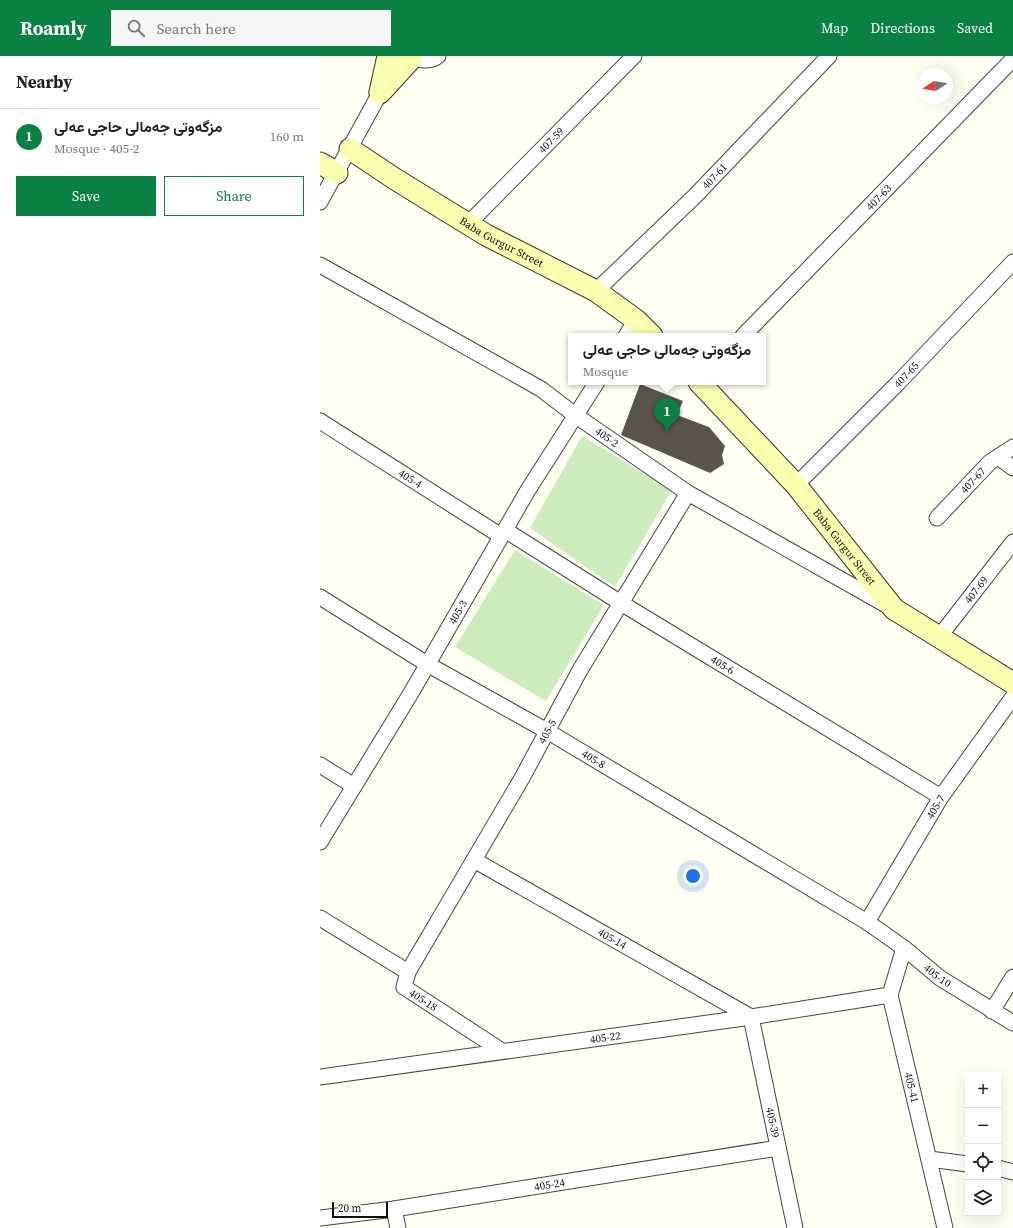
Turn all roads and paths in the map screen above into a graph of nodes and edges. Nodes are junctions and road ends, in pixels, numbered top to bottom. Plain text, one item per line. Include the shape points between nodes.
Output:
1 (388, 56) edge
2 (438, 56) edge
3 (634, 56) edge
4 (829, 56) edge
5 (409, 57) edge
6 (1013, 59) edge
7 (380, 93) junction
8 (350, 149) junction
9 (328, 168) edge
10 (320, 202) edge
11 (468, 224) junction
12 (1013, 262) edge
13 (320, 265) edge
14 (596, 291) junction
15 (631, 328) edge
16 (644, 333) edge
17 (746, 333) edge
18 (595, 385) edge
19 (702, 385) edge
20 (575, 415) junction
21 (320, 421) edge
22 (1013, 447) edge
23 (998, 457) junction
24 (1013, 468) edge
25 (796, 485) junction
26 (688, 493) junction
27 (937, 518) dead end
28 (503, 533) junction
29 (1013, 542) edge
30 (320, 597) edge
31 (621, 603) junction
32 (894, 609) junction
33 (939, 637) junction
34 (427, 664) junction
35 (1013, 683) edge
36 (1013, 697) edge
37 (547, 731) junction
38 (320, 765) edge
39 (354, 786) junction
40 (941, 796) junction
41 (320, 842) edge
42 (474, 860) junction
43 (320, 918) edge
44 (867, 922) junction
45 (904, 948) junction
46 (408, 972) junction
47 (1013, 977) edge
48 (890, 995) junction
49 (992, 1011) junction
50 (751, 1017) junction
51 (1013, 1023) edge
52 (502, 1051) junction
53 (320, 1077) edge
54 (778, 1148) junction
55 (929, 1159) junction
56 (965, 1164) edge
57 (1001, 1169) edge
58 (1013, 1172) edge
59 (394, 1209) junction
60 (320, 1218) edge
61 (398, 1228) edge
62 (796, 1228) edge
63 (945, 1228) edge

1 - 7 street
2 - 5 street via 430,60
3 - 11 street, 407-59
4 - 14 street, 407-61 via 695,196
5 - 7 street
6 - 17 street, 407-63
7 - 8 street
8 - 9 street
8 - 11 street, Baba Gurgur Street
9 - 10 street
11 - 14 street, Baba Gurgur Street
12 - 25 street, 407-65
13 - 20 street, 405-2 via 541,389
14 - 15 street, Baba Gurgur Street
15 - 16 street, Baba Gurgur Street
18 - 20 street, 405-3
19 - 25 street, Baba Gurgur Street
20 - 26 street, 405-2
20 - 28 street, 405-3
21 - 28 street, 405-4
22 - 23 street, 407-67
23 - 24 street
23 - 27 street, 407-67 via 990,462
25 - 32 street, Baba Gurgur Street
26 - 31 street, 405-5
26 - 32 street, 405-2
28 - 31 street, 405-6
28 - 34 street, 405-3
29 - 33 street, 407-69
30 - 34 street, 405-8
31 - 37 street, 405-5
31 - 40 street, 405-6
32 - 33 street, Baba Gurgur Street
33 - 35 street, Baba Gurgur Street
34 - 37 street, 405-8
34 - 39 street, 405-3
36 - 40 street, 405-7
37 - 42 street, 405-5
37 - 44 street, 405-8
38 - 39 street
39 - 41 street, 405-3
40 - 44 street, 405-7
42 - 46 street, 405-5
42 - 50 street, 405-14
43 - 46 street, 405-18
44 - 45 street, 405-10
45 - 48 street, 405-41
45 - 49 street, 405-10 via 940,978
46 - 52 street, 405-18 via 404,987
47 - 49 street
48 - 50 street, 405-22
48 - 55 street, 405-41
49 - 51 street, 405-10
50 - 52 street, 405-22
50 - 54 street, 405-39
52 - 53 street, 405-22
54 - 59 street, 405-24
54 - 62 street, 405-39
55 - 56 street
55 - 63 street, 405-41
57 - 58 street
59 - 60 street, 405-24
59 - 61 street

